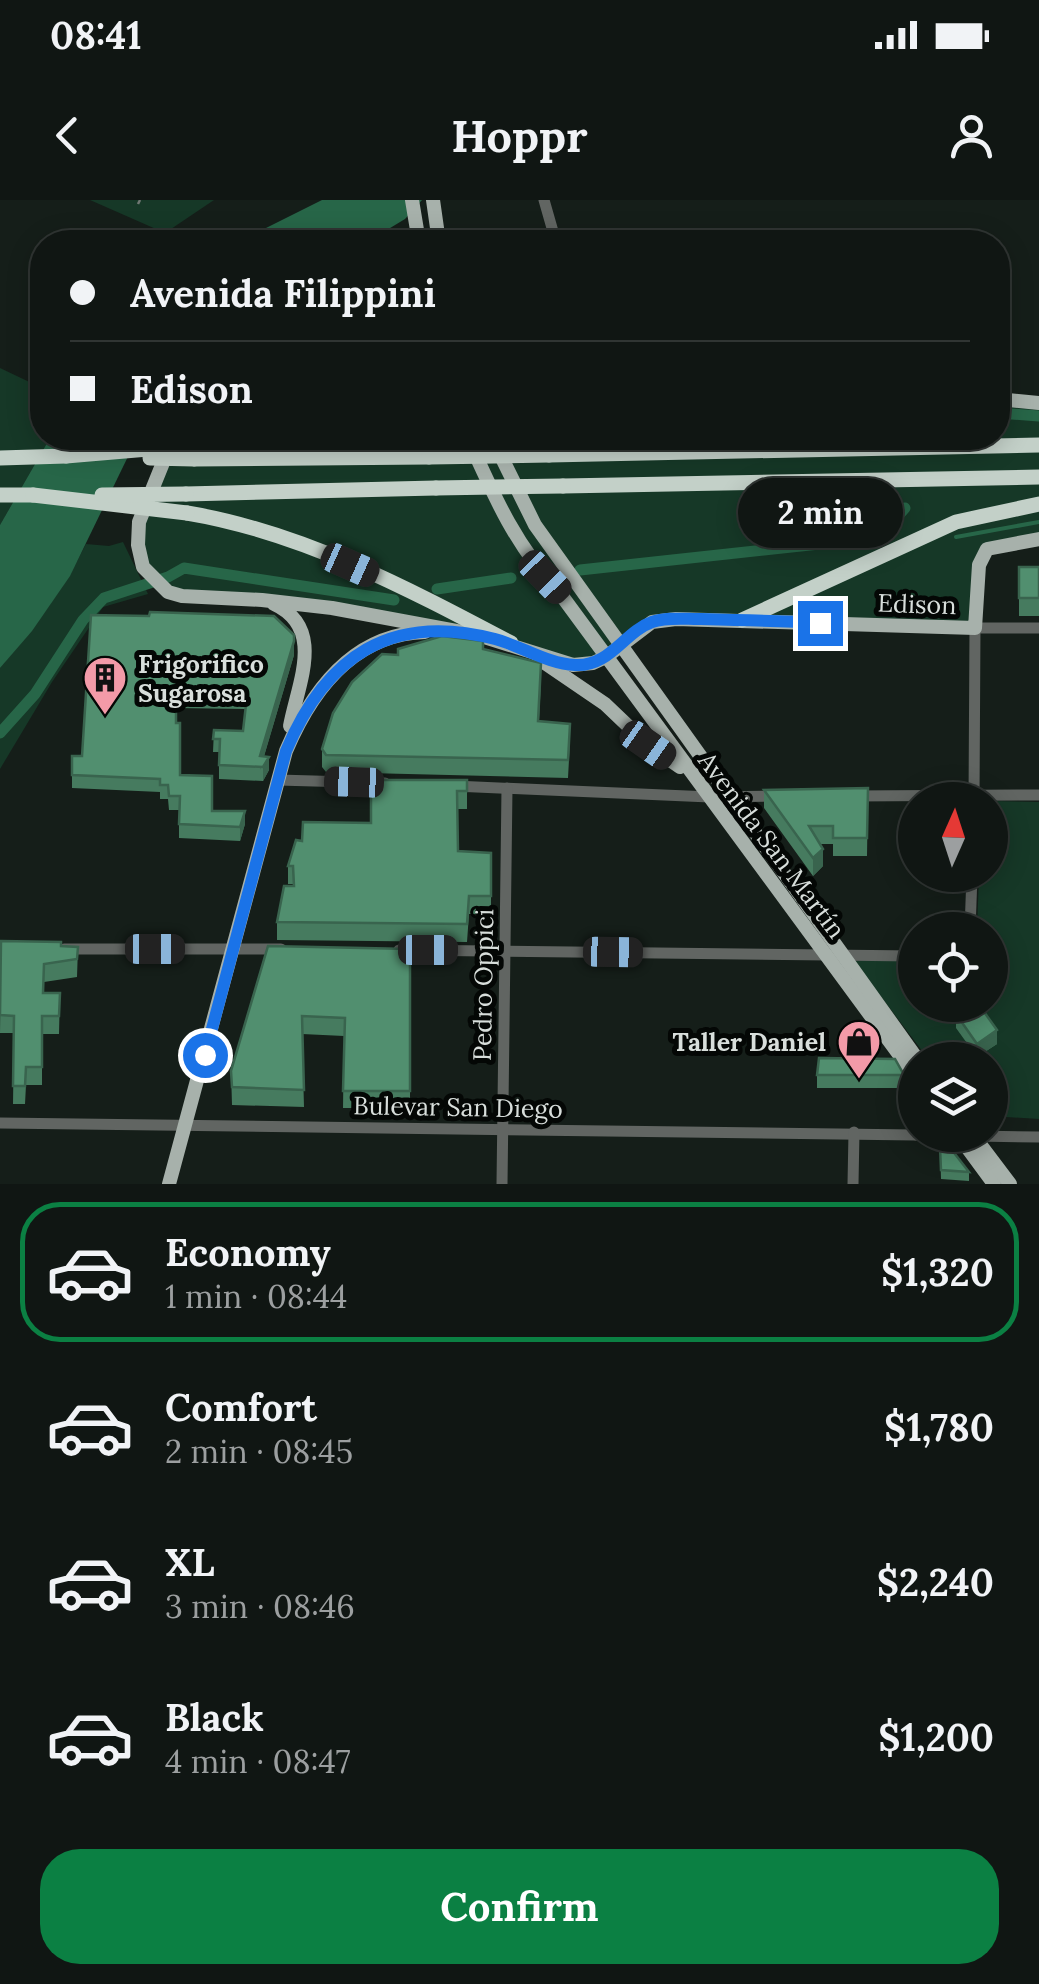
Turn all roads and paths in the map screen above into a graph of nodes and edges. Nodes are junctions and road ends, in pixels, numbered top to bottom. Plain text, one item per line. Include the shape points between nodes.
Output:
1 (412, 200) edge
2 (433, 200) edge
3 (544, 200) edge
4 (417, 230) edge
5 (437, 230) edge
6 (553, 230) edge
7 (1010, 400) edge
8 (1039, 403) edge
9 (1010, 442) edge
10 (1039, 443) edge
11 (168, 450) edge
12 (200, 450) edge
13 (473, 450) edge
14 (498, 450) edge
15 (752, 450) edge
16 (194, 452) junction
17 (0, 458) edge
18 (1039, 477) edge
19 (0, 495) edge
20 (33, 496) junction
21 (1039, 504) edge
22 (1039, 538) edge
23 (262, 600) junction
24 (742, 620) junction
25 (976, 628) junction
26 (1039, 628) edge
27 (450, 632) junction
28 (622, 645) junction
29 (518, 647) junction
30 (606, 656) junction
31 (286, 751) junction
32 (694, 776) junction
33 (278, 780) junction
34 (974, 782) edge
35 (393, 784) edge
36 (431, 785) edge
37 (508, 788) junction
38 (729, 796) junction
39 (786, 796) edge
40 (842, 796) edge
41 (1039, 796) edge
42 (710, 797) junction
43 (898, 797) edge
44 (1008, 797) edge
45 (58, 948) edge
46 (232, 949) junction
47 (291, 950) edge
48 (389, 950) edge
49 (506, 950) junction
50 (834, 956) junction
51 (898, 956) edge
52 (903, 1042) edge
53 (898, 1051) edge
54 (0, 1123) edge
55 (186, 1126) junction
56 (503, 1130) junction
57 (854, 1132) junction
58 (898, 1134) edge
59 (1008, 1137) edge
60 (1039, 1137) edge
61 (975, 1152) edge
62 (981, 1152) edge
63 (169, 1184) edge
64 (502, 1184) edge
65 (853, 1184) edge
66 (994, 1184) edge
67 (1010, 1184) edge

1 - 4 main road
2 - 5 main road
3 - 6 street
7 - 8 main road
9 - 10 highway
11 - 23 main road via 140,522 143,567 168,592 182,596
12 - 16 highway
13 - 30 main road, Avenida San Martín via 530,561
14 - 28 main road, Avenida San Martín via 535,525
15 - 16 highway, bridge via 429,457
16 - 17 highway, bridge
18 - 20 highway, bridge
19 - 20 highway
20 - 29 highway, bridge via 235,521 292,538
21 - 24 highway via 956,522
22 - 25 main road via 988,549 979,565
23 - 27 main road
23 - 31 main road via 290,613 306,642
24 - 25 main road, Edison
24 - 28 main road, Edison via 652,622
25 - 26 street, Edison
25 - 34 street
27 - 29 main road, Edison
27 - 31 main road via 380,642 348,659 301,714
28 - 30 main road, Edison
28 - 38 main road, Avenida San Martín
29 - 30 main road, Edison via 573,665
29 - 32 main road via 605,704
30 - 32 main road, Avenida San Martín
31 - 33 main road
32 - 42 main road, Avenida San Martín
33 - 35 street
33 - 46 main road
36 - 37 street
37 - 42 street
37 - 49 street, Pedro Oppici
38 - 39 street
38 - 42 street
38 - 50 main road, Avenida San Martín
40 - 43 street
41 - 44 street
42 - 50 main road, Avenida San Martín
45 - 46 street
46 - 47 street
46 - 55 main road
48 - 49 street
49 - 50 street
49 - 56 street, Pedro Oppici
50 - 51 street
50 - 52 main road, Avenida San Martín
50 - 53 main road, Avenida San Martín
54 - 55 street, Bulevar San Diego
55 - 56 street, Bulevar San Diego
55 - 63 main road
56 - 57 street, Bulevar San Diego
56 - 64 street, Pedro Oppici
57 - 58 street, Bulevar San Diego
57 - 65 street
59 - 60 street, Bulevar San Diego
61 - 66 main road
62 - 67 main road

